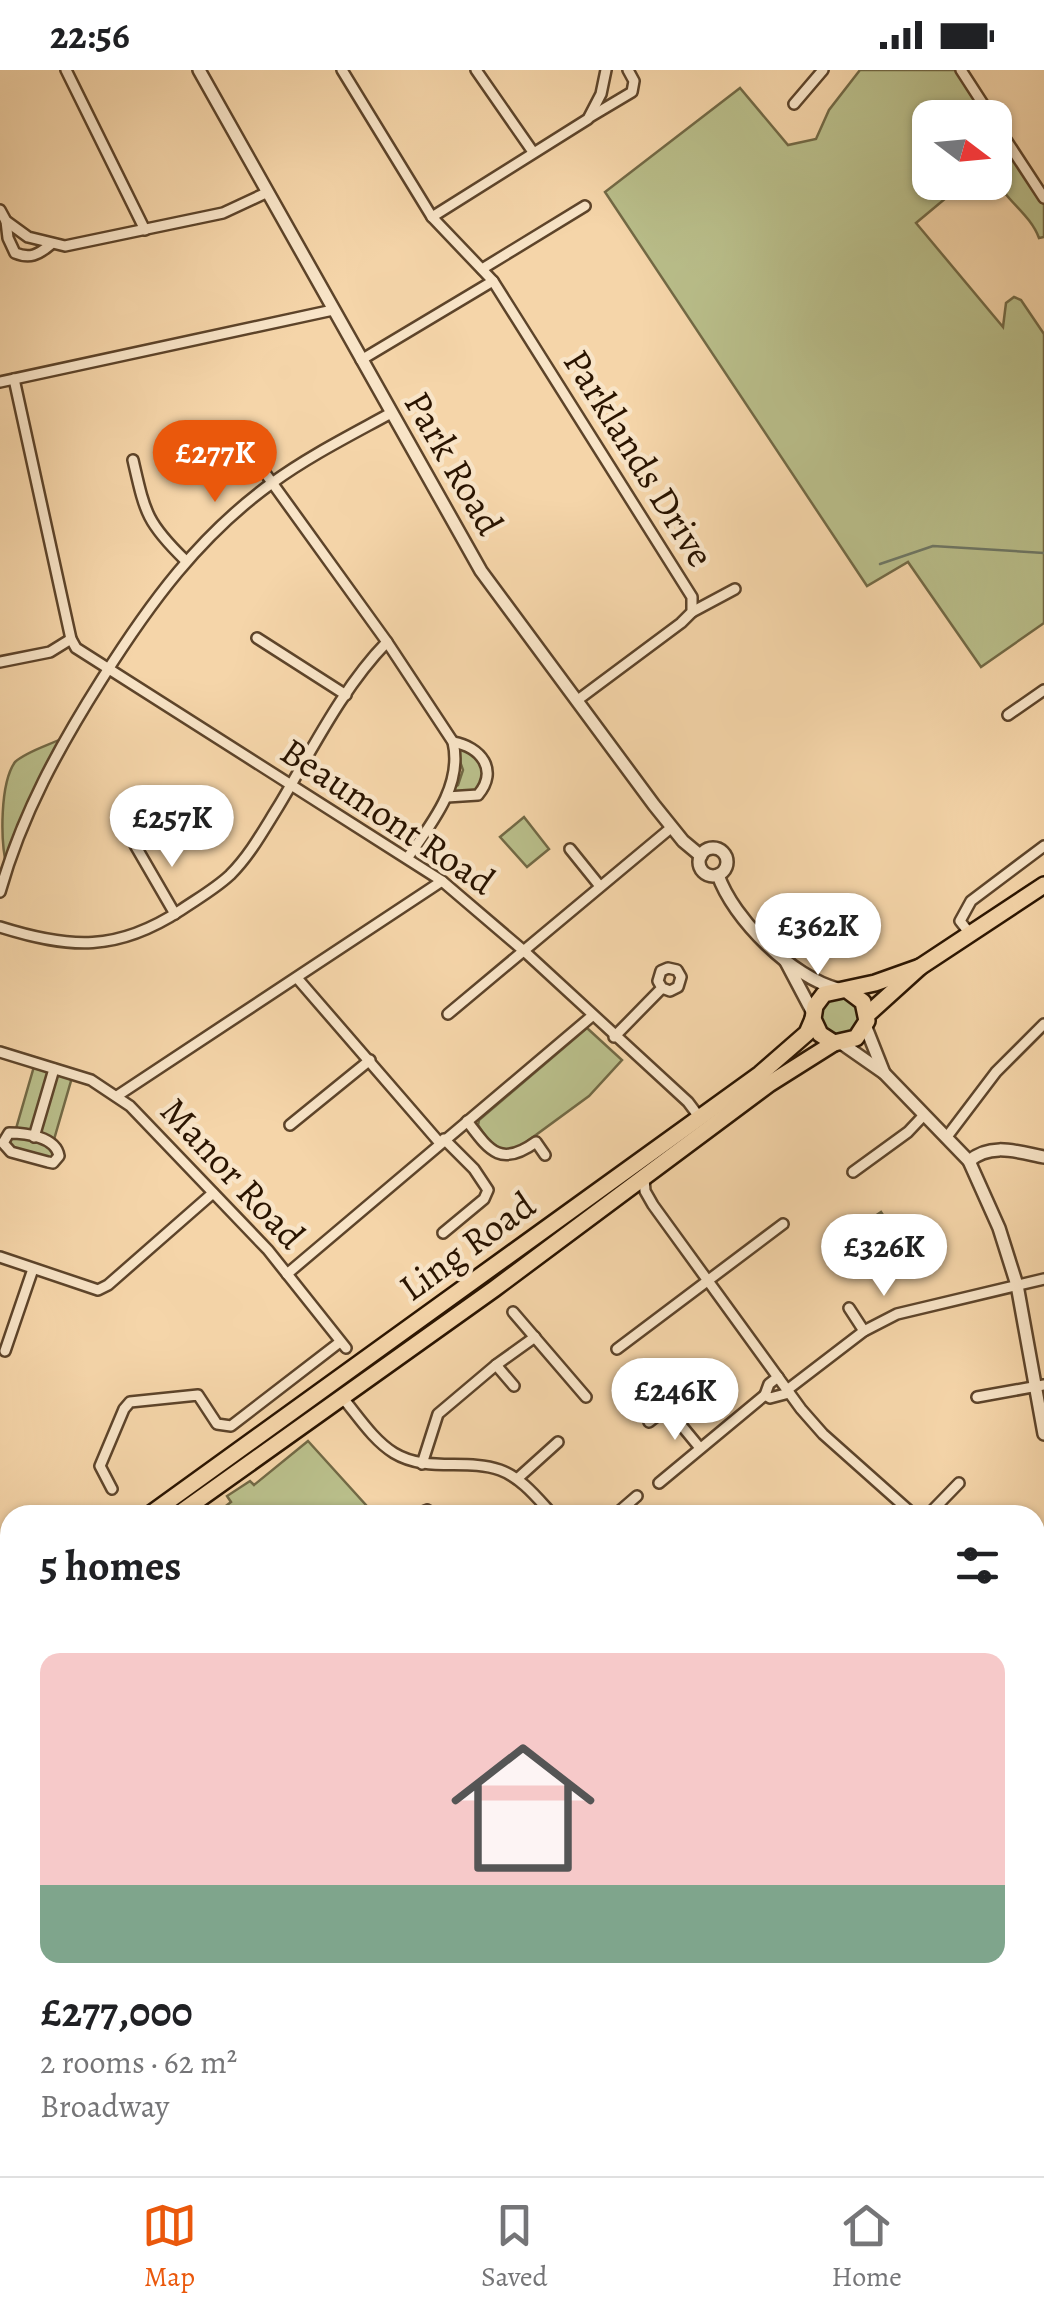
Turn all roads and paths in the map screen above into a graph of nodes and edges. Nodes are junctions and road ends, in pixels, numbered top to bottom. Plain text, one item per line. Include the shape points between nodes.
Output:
1 (66, 70) edge
2 (200, 70) edge
3 (342, 70) edge
4 (476, 70) edge
5 (606, 70) edge
6 (628, 70) edge
7 (823, 70) edge
8 (961, 70) edge
9 (980, 100) edge
10 (801, 102) dead end
11 (588, 119) junction
12 (1012, 149) edge
13 (532, 152) junction
14 (268, 192) junction
15 (1044, 198) edge
16 (584, 206) dead end
17 (0, 210) edge
18 (432, 217) junction
19 (6, 221) junction
20 (144, 230) junction
21 (50, 245) junction
22 (482, 269) junction
23 (493, 281) junction
24 (333, 310) junction
25 (361, 360) junction
26 (14, 379) junction
27 (0, 382) edge
28 (391, 413) junction
29 (242, 440) dead end
30 (134, 460) dead end
31 (272, 483) junction
32 (185, 560) junction
33 (735, 589) dead end
34 (692, 612) junction
35 (256, 638) dead end
36 (71, 640) junction
37 (386, 642) junction
38 (0, 662) edge
39 (108, 669) junction
40 (1044, 690) edge
41 (346, 695) junction
42 (579, 699) junction
43 (1008, 714) dead end
44 (453, 742) junction
45 (291, 785) junction
46 (446, 797) junction
47 (672, 827) junction
48 (135, 845) dead end
49 (1044, 846) edge
50 (570, 849) dead end
51 (701, 856) junction
52 (408, 857) junction
53 (718, 875) junction
54 (442, 881) junction
55 (600, 885) junction
56 (1044, 885) edge
57 (0, 892) edge
58 (176, 914) junction
59 (0, 927) edge
60 (971, 935) junction
61 (524, 951) junction
62 (785, 960) junction
63 (920, 968) junction
64 (297, 978) junction
65 (662, 988) dead end
66 (842, 989) junction
67 (448, 1014) dead end
68 (592, 1016) junction
69 (813, 1016) junction
70 (866, 1020) junction
71 (1044, 1024) edge
72 (614, 1036) junction
73 (838, 1043) junction
74 (0, 1052) edge
75 (370, 1060) junction
76 (54, 1068) junction
77 (884, 1073) junction
78 (117, 1096) junction
79 (924, 1115) junction
80 (700, 1118) junction
81 (466, 1120) junction
82 (290, 1124) dead end
83 (545, 1134) dead end
84 (34, 1137) junction
85 (946, 1138) junction
86 (442, 1140) junction
87 (536, 1142) junction
88 (650, 1154) junction
89 (546, 1155) dead end
90 (1044, 1157) edge
91 (969, 1161) junction
92 (853, 1172) dead end
93 (644, 1178) junction
94 (213, 1193) junction
95 (448, 1213) dead end
96 (456, 1222) junction
97 (783, 1224) dead end
98 (443, 1232) dead end
99 (0, 1258) edge
100 (34, 1269) junction
101 (287, 1274) junction
102 (1044, 1278) edge
103 (708, 1280) junction
104 (1016, 1286) junction
105 (848, 1308) dead end
106 (513, 1312) dead end
107 (864, 1332) junction
108 (535, 1337) junction
109 (617, 1349) dead end
110 (5, 1350) dead end
111 (496, 1364) junction
112 (778, 1377) junction
113 (1039, 1385) edge
114 (514, 1386) dead end
115 (663, 1390) dead end
116 (788, 1391) junction
117 (586, 1396) dead end
118 (765, 1396) junction
119 (342, 1397) junction
120 (977, 1397) dead end
121 (666, 1408) junction
122 (649, 1422) dead end
123 (1044, 1434) edge
124 (562, 1440) dead end
125 (700, 1448) junction
126 (422, 1464) junction
127 (518, 1479) junction
128 (659, 1482) dead end
129 (959, 1483) dead end
130 (112, 1489) dead end
131 (637, 1496) dead end
132 (163, 1505) edge
133 (192, 1505) edge
134 (542, 1505) edge
135 (628, 1505) edge
136 (903, 1505) edge
137 (938, 1505) edge

1 - 20 street
2 - 14 street, Park Road
3 - 18 street, Parklands Drive
4 - 13 street
5 - 11 street
6 - 11 street via 632,92
7 - 10 street
8 - 9 street
11 - 13 street
12 - 15 street
13 - 18 street
14 - 20 street via 224,213
14 - 24 street, Park Road
16 - 22 street
17 - 19 street
18 - 22 street, Parklands Drive
19 - 21 street
19 - 21 street via 15,254 26,258
20 - 21 street
22 - 23 street, Parklands Drive
23 - 25 street
23 - 34 street, Parklands Drive via 692,597
24 - 25 street, Park Road
24 - 26 street
25 - 28 street, Park Road
26 - 27 street
26 - 36 street
28 - 31 street
28 - 42 street, Park Road via 481,571
29 - 31 street
30 - 32 street via 145,513
31 - 32 street
31 - 37 street
32 - 39 street
33 - 34 street
34 - 42 street, Parklands Drive
35 - 41 street
36 - 38 street via 50,652
36 - 39 street, Beaumont Road
37 - 41 street
37 - 44 street
39 - 45 street, Beaumont Road
39 - 57 street via 36,791
40 - 43 street
41 - 45 street
42 - 47 street, Park Road
44 - 46 street via 456,770
44 - 46 street via 482,754 486,780 478,795
45 - 52 street, Beaumont Road
45 - 58 street via 242,861
46 - 52 street
47 - 51 street, Park Road
47 - 55 street
48 - 58 street
49 - 60 street via 970,901 960,921
50 - 55 street
51 - 53 street, Park Road via 701,869
51 - 53 street, Park Road via 712,848 724,854 726,867
52 - 54 street, Beaumont Road
53 - 62 street, Park Road via 732,904
54 - 61 street, Beaumont Road
54 - 64 street
55 - 61 street
56 - 60 main road
58 - 59 street via 134,935 94,944 47,942
60 - 63 main road
61 - 67 street
61 - 68 street, Beaumont Road
62 - 66 street, Park Road via 820,984
62 - 69 street, Park Road
63 - 66 main road
63 - 70 main road
64 - 75 street
64 - 78 street
65 - 72 street
66 - 69 main road via 818,999
66 - 70 main road via 859,997
68 - 72 street, Beaumont Road
68 - 81 street
69 - 73 main road via 820,1034
69 - 80 main road, Ling Road via 795,1044
70 - 73 main road via 856,1038
70 - 77 street
71 - 85 street via 982,1088
72 - 80 street, Beaumont Road
73 - 77 street
73 - 93 main road, Ling Road via 770,1084
74 - 76 street, Manor Road
75 - 82 street
75 - 86 street
76 - 78 street, Manor Road
76 - 84 street
77 - 79 street
78 - 94 street, Manor Road
79 - 85 street
79 - 92 street
80 - 88 main road, Ling Road
81 - 86 street
81 - 87 street via 498,1154 516,1154
83 - 87 street
84 - 84 street via 56,1146 57,1160 11,1152 3,1143 9,1133
85 - 91 street
86 - 96 street via 488,1190
86 - 101 street
87 - 89 street
88 - 93 main road
88 - 132 main road, Ling Road
90 - 91 street via 994,1149
91 - 104 street
93 - 103 street via 653,1205
93 - 119 main road, Ling Road
94 - 100 street via 98,1290
94 - 101 street, Manor Road
95 - 96 street
96 - 98 street
97 - 103 street
99 - 100 street
100 - 110 street
101 - 130 street, Manor Road via 343,1345 230,1426 217,1424 199,1392 126,1405 100,1466
102 - 104 street
103 - 109 street
103 - 112 street
104 - 107 street via 908,1310
104 - 113 street
105 - 107 street
106 - 108 street
107 - 116 street
108 - 111 street
108 - 117 street
111 - 114 street
111 - 126 street via 438,1414
112 - 116 street
112 - 118 street
113 - 120 street
113 - 123 street
115 - 121 street via 656,1396
116 - 118 street
116 - 136 street via 823,1434
118 - 125 street
119 - 126 street via 380,1443
119 - 133 main road, Ling Road
121 - 122 street
121 - 125 street
124 - 127 street
125 - 128 street
126 - 127 street via 484,1467
127 - 134 street
129 - 137 street
131 - 135 street

